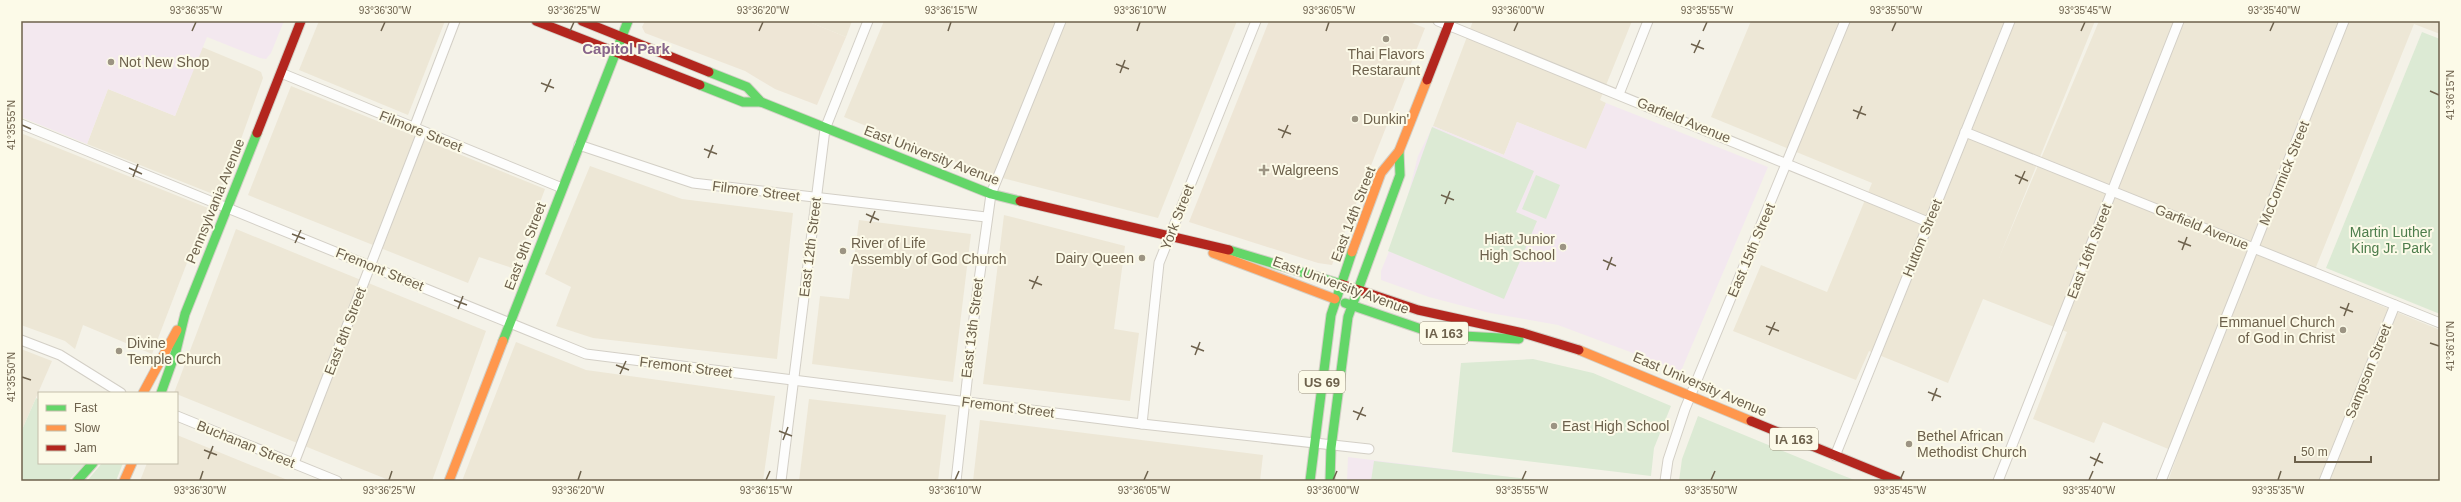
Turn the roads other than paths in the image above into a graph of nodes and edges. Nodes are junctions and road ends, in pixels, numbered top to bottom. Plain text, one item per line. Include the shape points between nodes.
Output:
1 (301, 21) edge
2 (455, 21) edge
3 (536, 21) edge
4 (582, 21) edge
5 (628, 21) edge
6 (868, 21) edge
7 (1061, 21) edge
8 (1256, 21) edge
9 (1438, 21) edge
10 (1648, 21) edge
11 (1845, 21) edge
12 (2010, 21) edge
13 (2179, 21) edge
14 (2344, 21) edge
15 (1450, 23) edge
16 (621, 37) junction
17 (615, 53) junction
18 (281, 73) junction
19 (1619, 94) junction
20 (761, 102) junction
21 (21, 124) edge
22 (825, 129) junction
23 (418, 130) junction
24 (1965, 132) junction
25 (579, 145) junction
26 (1399, 151) junction
27 (1787, 162) junction
28 (562, 188) junction
29 (2112, 191) junction
30 (991, 194) junction
31 (816, 199) junction
32 (228, 207) junction
33 (986, 217) junction
34 (1928, 222) junction
35 (1169, 237) junction
36 (2254, 248) junction
37 (370, 265) junction
38 (1341, 284) junction
39 (1358, 291) junction
40 (1335, 299) junction
41 (2394, 305) junction
42 (1352, 306) junction
43 (185, 314) junction
44 (510, 322) junction
45 (2440, 323) edge
46 (21, 340) edge
47 (1557, 344) junction
48 (794, 381) junction
49 (119, 392) edge
50 (144, 392) edge
51 (161, 392) edge
52 (1691, 395) junction
53 (964, 402) junction
54 (178, 416) edge
55 (1142, 424) junction
56 (1315, 442) junction
57 (1332, 444) junction
58 (1369, 448) dead end
59 (1835, 456) junction
60 (294, 463) junction
61 (92, 464) edge
62 (132, 464) edge
63 (77, 481) edge
64 (124, 481) edge
65 (337, 481) edge
66 (449, 481) edge
67 (782, 481) edge
68 (956, 481) edge
69 (1310, 481) edge
70 (1330, 481) edge
71 (1665, 481) edge
72 (1898, 481) edge
73 (1998, 481) edge
74 (2160, 481) edge
75 (2324, 481) edge

1 - 18 main road, Pennsylvania Avenue
2 - 23 street, East 8th Street
3 - 17 main road, East University Avenue
4 - 16 main road, East University Avenue
5 - 16 main road, East 9th Street
6 - 22 street, East 12th Street
7 - 30 street, East 13th Street
8 - 35 street, York Street
9 - 15 street, Garfield Avenue
10 - 19 street
11 - 27 street, East 15th Street
12 - 24 street, Hutton Street
13 - 29 street, East 16th Street
14 - 36 street, McCormick Street
15 - 19 street, Garfield Avenue
15 - 26 main road, East 14th Street / US 69
16 - 17 main road, East 9th Street
16 - 20 main road, East University Avenue via 747,87
17 - 20 main road, East University Avenue via 743,102
17 - 25 main road, East 9th Street
18 - 23 street, Filmore Street
18 - 32 main road, Pennsylvania Avenue
19 - 27 street, Garfield Avenue
20 - 22 main road, East University Avenue
21 - 32 street, Fremont Street
22 - 30 main road, East University Avenue
22 - 31 street, East 12th Street
23 - 28 street, Filmore Street
23 - 37 street, East 8th Street
24 - 29 street, Garfield Avenue
24 - 34 street, Hutton Street
25 - 28 main road, East 9th Street
25 - 31 street, Filmore Street via 693,184
26 - 38 main road, East 14th Street / US 69 via 1381,173
26 - 39 main road, East 14th Street / US 69 via 1400,176
27 - 34 street, Garfield Avenue
27 - 52 street, East 15th Street
28 - 44 main road, East 9th Street
29 - 36 street, Garfield Avenue
29 - 73 street, East 16th Street
30 - 33 street, East 13th Street
30 - 35 main road, East University Avenue
31 - 33 street, Filmore Street
31 - 48 street, East 12th Street
32 - 37 street, Fremont Street
32 - 43 main road, Pennsylvania Avenue
33 - 53 street, East 13th Street
34 - 59 street, Hutton Street
35 - 38 main road, East University Avenue via 1244,254
35 - 40 main road, East University Avenue
35 - 55 street, York Street via 1159,263
36 - 41 street, Garfield Avenue
36 - 74 street, McCormick Street
37 - 44 street, Fremont Street
37 - 60 street, East 8th Street
38 - 39 main road, East University Avenue / IA 163
38 - 40 main road, East 14th Street / US 69
39 - 42 main road, East 14th Street / US 69
39 - 47 main road, East University Avenue / IA 163 via 1418,310 1523,333
40 - 42 main road, East University Avenue / IA 163
40 - 56 main road, East 14th Street / US 69
41 - 45 street, Garfield Avenue
41 - 75 street, Sampson Street
42 - 47 main road, East University Avenue / IA 163 via 1424,330
42 - 57 main road, East 14th Street / US 69 via 1348,317
43 - 50 main road
43 - 51 main road, Pennsylvania Avenue via 176,351
44 - 48 street, Fremont Street via 586,354
44 - 66 main road, East 9th Street
46 - 49 street via 60,354
47 - 52 main road, East University Avenue / IA 163 via 1576,349
48 - 53 street, Fremont Street
48 - 67 street, East 12th Street
52 - 59 main road, East University Avenue / IA 163
52 - 71 street, East 15th Street via 1668,460
53 - 55 street, Fremont Street
53 - 68 street, East 13th Street
54 - 60 street, Buchanan Street
55 - 56 street, Fremont Street
56 - 57 street, Fremont Street
56 - 69 main road, East 14th Street / US 69
57 - 58 street, Fremont Street
57 - 70 main road, US 69
59 - 72 main road, East University Avenue / IA 163
60 - 65 street, Buchanan Street
61 - 63 main road
62 - 64 main road

